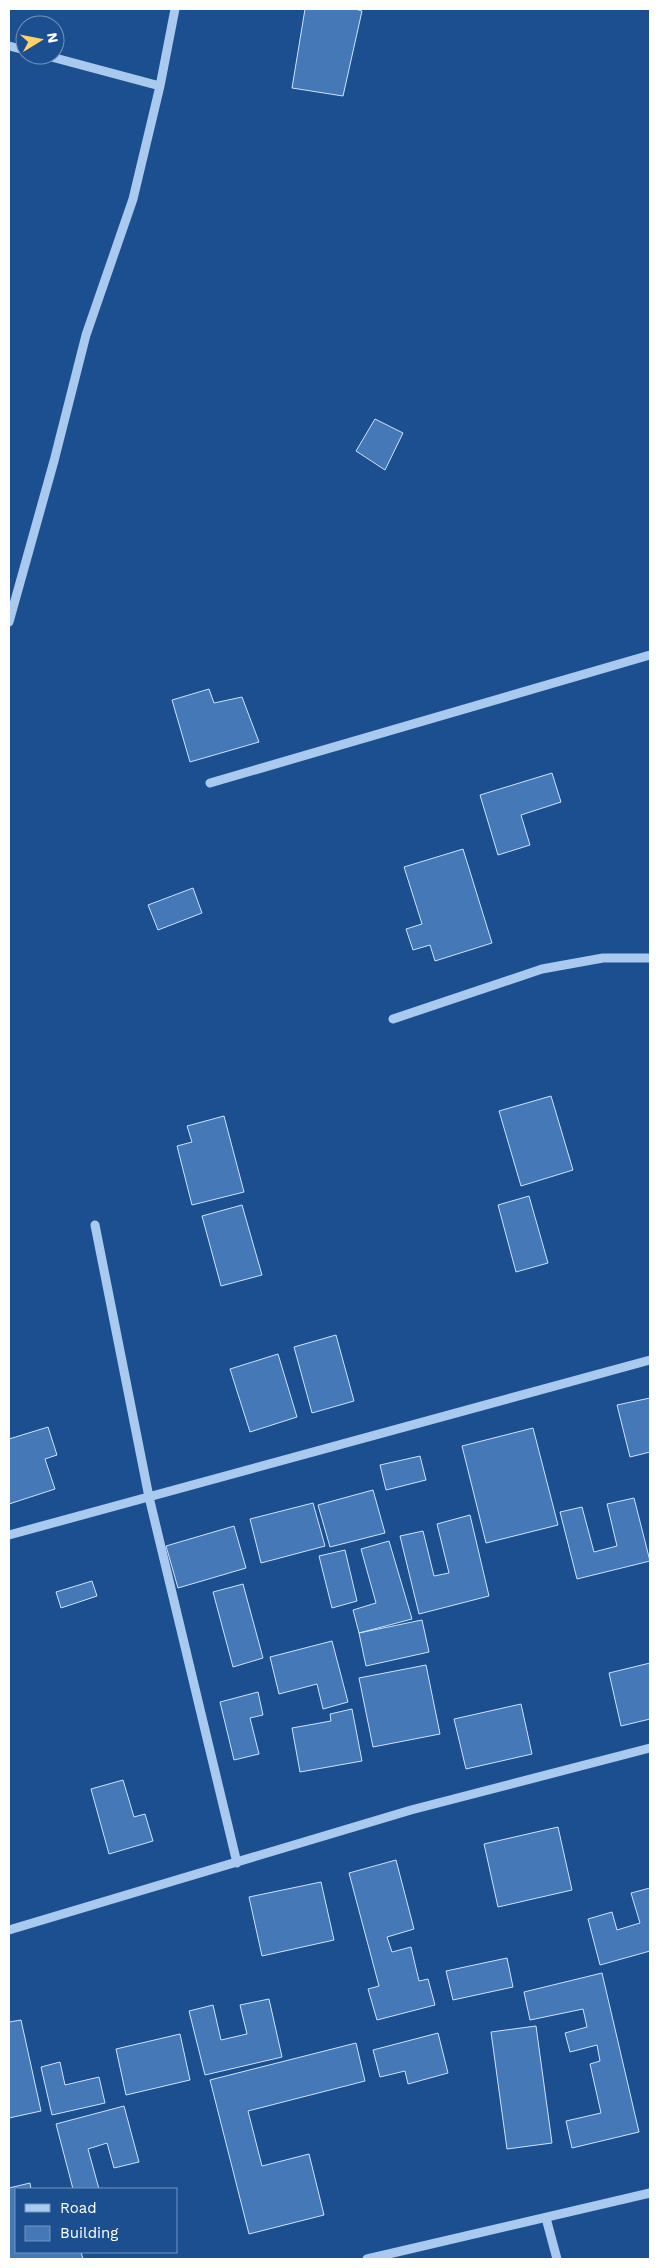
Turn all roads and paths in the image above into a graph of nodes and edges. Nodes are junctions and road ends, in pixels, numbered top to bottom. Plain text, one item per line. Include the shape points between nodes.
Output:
1 (175, 9) edge
2 (65, 61) edge
3 (160, 86) junction
4 (9, 622) edge
5 (650, 655) edge
6 (210, 783) dead end
7 (650, 958) edge
8 (393, 1019) dead end
9 (96, 1225) dead end
10 (650, 1360) edge
11 (149, 1497) junction
12 (9, 1534) edge
13 (650, 1748) edge
14 (237, 1863) junction
15 (9, 1930) edge
16 (650, 2193) edge
17 (546, 2218) junction
18 (367, 2259) edge
19 (557, 2259) edge

1 - 3 street
2 - 3 street
3 - 4 street via 133,199 86,335
5 - 6 street
7 - 8 street via 603,958 542,969
9 - 11 street
10 - 11 street
11 - 12 street
11 - 14 street
13 - 14 street via 411,1810
14 - 15 street
16 - 17 street
17 - 18 street
17 - 19 street

